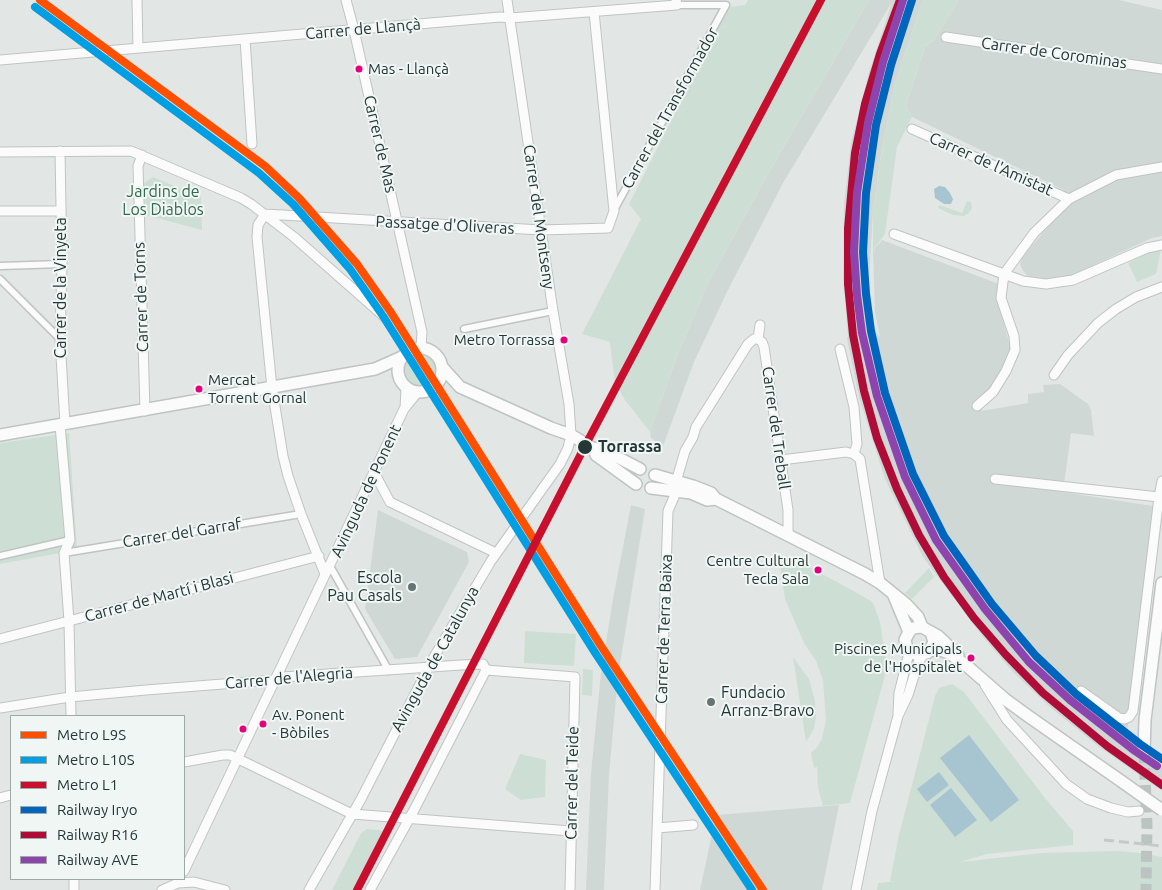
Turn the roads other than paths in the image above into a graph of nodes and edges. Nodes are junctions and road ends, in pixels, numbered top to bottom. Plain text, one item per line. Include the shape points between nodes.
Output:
1 (137, 0) edge
2 (346, 0) edge
3 (507, 0) edge
4 (676, 3) edge
5 (726, 5) joint
6 (594, 12) junction
7 (510, 18) junction
8 (354, 30) junction
9 (946, 37) dead end
10 (245, 40) junction
11 (138, 48) junction
12 (0, 60) edge
13 (1162, 69) edge
14 (912, 129) dead end
15 (252, 144) dead end
16 (60, 151) junction
17 (0, 152) edge
18 (142, 155) junction
19 (1162, 167) edge
20 (1069, 199) junction
21 (0, 211) edge
22 (61, 211) junction
23 (614, 211) junction
24 (265, 214) junction
25 (397, 222) junction
26 (541, 230) junction
27 (894, 234) dead end
28 (1162, 245) edge
29 (62, 264) junction
30 (0, 266) edge
31 (1004, 274) junction
32 (0, 278) edge
33 (1162, 287) edge
34 (552, 310) junction
35 (760, 325) dead end
36 (464, 329) dead end
37 (60, 339) junction
38 (758, 339) junction
39 (417, 348) junction
40 (840, 349) dead end
41 (402, 357) junction
42 (442, 367) junction
43 (380, 368) junction
44 (1054, 375) dead end
45 (404, 385) junction
46 (435, 386) junction
47 (460, 387) junction
48 (272, 388) junction
49 (418, 392) junction
50 (977, 406) dead end
51 (404, 409) junction
52 (145, 411) junction
53 (63, 425) junction
54 (571, 435) junction
55 (0, 436) edge
56 (594, 448) junction
57 (854, 454) junction
58 (781, 460) junction
59 (640, 469) dead end
60 (375, 474) junction
61 (655, 475) dead end
62 (995, 479) dead end
63 (1162, 481) edge
64 (636, 484) dead end
65 (676, 486) junction
66 (651, 488) dead end
67 (1158, 497) junction
68 (301, 514) junction
69 (788, 535) junction
70 (70, 540) junction
71 (64, 553) junction
72 (496, 553) junction
73 (0, 556) edge
74 (319, 556) junction
75 (330, 566) junction
76 (325, 574) junction
77 (880, 583) junction
78 (1162, 583) edge
79 (893, 594) junction
80 (69, 621) junction
81 (926, 630) junction
82 (909, 632) junction
83 (0, 639) edge
84 (907, 649) junction
85 (926, 652) junction
86 (967, 666) junction
87 (428, 668) junction
88 (486, 670) junction
89 (389, 671) junction
90 (574, 677) joint
91 (981, 678) junction
92 (274, 680) junction
93 (1080, 691) dead end
94 (70, 697) junction
95 (0, 708) edge
96 (71, 715) edge
97 (898, 716) junction
98 (1144, 752) tunnel mouth
99 (237, 758) junction
100 (185, 762) edge
101 (1139, 810) dead end
102 (1162, 810) edge
103 (352, 814) junction
104 (409, 819) junction
105 (693, 825) dead end
106 (657, 828) junction
107 (571, 831) junction
108 (185, 869) edge
109 (177, 884) edge
110 (162, 890) edge
111 (225, 890) edge
112 (309, 890) edge
113 (370, 890) edge
114 (570, 890) edge
115 (655, 890) edge
116 (856, 890) edge

1 - 11 street
2 - 8 street, Carrer de Mas
3 - 7 street, Carrer del Montseny
4 - 5 street, Carrer de Llançà
4 - 6 street, Carrer de Llançà
5 - 23 street, Carrer del Transformador
6 - 7 street, Carrer de Llançà
6 - 23 street
7 - 8 street, Carrer de Llançà
7 - 26 street, Carrer del Montseny
8 - 10 street, Carrer de Llançà
8 - 25 street, Carrer de Mas
9 - 13 street, Carrer de Corominas
10 - 11 street, Carrer de Llançà
10 - 15 street
11 - 12 street, Carrer de Llançà
14 - 20 street, Carrer de l'Amistat
16 - 17 street
16 - 18 street via 131,151
16 - 22 street, Carrer de la Vinyeta
18 - 24 street via 241,198
18 - 52 street, Carrer de Torns via 138,166
19 - 20 street via 1116,175
20 - 31 street via 1034,233
21 - 22 street
22 - 29 street, Carrer de la Vinyeta
23 - 26 street, Passatge d'Oliveras via 608,228
24 - 25 street, Passatge d'Oliveras
24 - 39 street via 396,326
24 - 48 street via 258,225 257,237
25 - 26 street, Passatge d'Oliveras
25 - 39 street, Carrer de Mas via 422,332
26 - 34 street, Carrer del Montseny
27 - 31 street
28 - 31 street via 1147,248 1073,280 1046,284
29 - 30 street
29 - 37 street, Carrer de la Vinyeta
31 - 50 street via 1000,298 1014,336 1015,350 993,392
32 - 37 street
33 - 44 street via 1136,297 1098,323
34 - 36 street
34 - 54 street, Carrer del Montseny via 569,404
35 - 38 street, Carrer del Treball
37 - 53 street, Carrer de la Vinyeta
38 - 58 street, Carrer del Treball via 764,347
38 - 65 street, Carrer de Terra Baixa via 748,344 696,427 685,451
39 - 41 street
39 - 42 street via 432,352
40 - 57 street via 854,407 857,444
41 - 43 street
41 - 45 street via 398,370
42 - 46 street via 441,378
42 - 47 street
43 - 45 street
43 - 48 street
45 - 49 street
45 - 51 street, Avinguda de Ponent
46 - 47 street
46 - 49 street
47 - 54 street
48 - 52 street
48 - 68 street via 283,456
49 - 51 street, Avinguda de Ponent
51 - 60 street, Avinguda de Ponent
52 - 53 street
53 - 55 street
53 - 70 street, Carrer de la Vinyeta
54 - 56 street
54 - 72 street, Avinguda de Catalunya via 560,464
56 - 59 street
56 - 64 street via 596,455
57 - 58 street via 846,452
57 - 77 street via 862,462
58 - 69 street, Carrer del Treball
60 - 72 street via 390,502
60 - 75 street, Avinguda de Ponent
61 - 65 street
62 - 67 street
63 - 67 street
65 - 66 street
65 - 69 street via 701,488 716,499
65 - 106 street, Carrer de Terra Baixa via 668,511
67 - 93 street via 1133,710 1125,719 1119,718
68 - 71 street, Carrer del Garraf
68 - 74 street
69 - 77 street
70 - 71 street
70 - 73 street
71 - 80 street
72 - 87 street, Avinguda de Catalunya
74 - 76 street
74 - 80 street, Carrer de Martí i Blasi
75 - 76 street, Avinguda de Ponent
75 - 89 street
76 - 92 street, Avinguda de Ponent
77 - 79 street
78 - 98 street
79 - 81 street via 918,617
79 - 82 street
80 - 83 street, Carrer de Martí i Blasi
80 - 94 street
81 - 82 street via 913,628
81 - 85 street via 934,642
81 - 86 street via 938,636
82 - 84 street via 905,640
84 - 85 street via 914,654
84 - 97 street
85 - 86 street via 945,652
85 - 97 street via 918,663
86 - 91 street
87 - 88 street, Carrer de l'Alegria via 483,664
87 - 89 street, Carrer de l'Alegria
87 - 103 street, Avinguda de Catalunya
88 - 90 street, Carrer de l'Alegria
88 - 104 street
89 - 92 street, Carrer de l'Alegria
90 - 107 street, Carrer del Teide
91 - 101 street via 1007,720 1066,784 1087,799 1111,808 1128,812
91 - 102 street, bridge via 1028,716
92 - 94 street, Carrer de l'Alegria
92 - 99 street, Avinguda de Ponent
94 - 95 street, Carrer de l'Alegria
94 - 96 street
97 - 116 street via 872,811
99 - 100 street via 227,754
99 - 103 street
99 - 108 street, Avinguda de Ponent
103 - 104 street
103 - 112 street, Avinguda de Catalunya
104 - 107 street
104 - 113 street
105 - 106 street
106 - 115 street, Carrer de Terra Baixa
107 - 114 street, Carrer del Teide
109 - 110 street
109 - 111 street via 194,882

